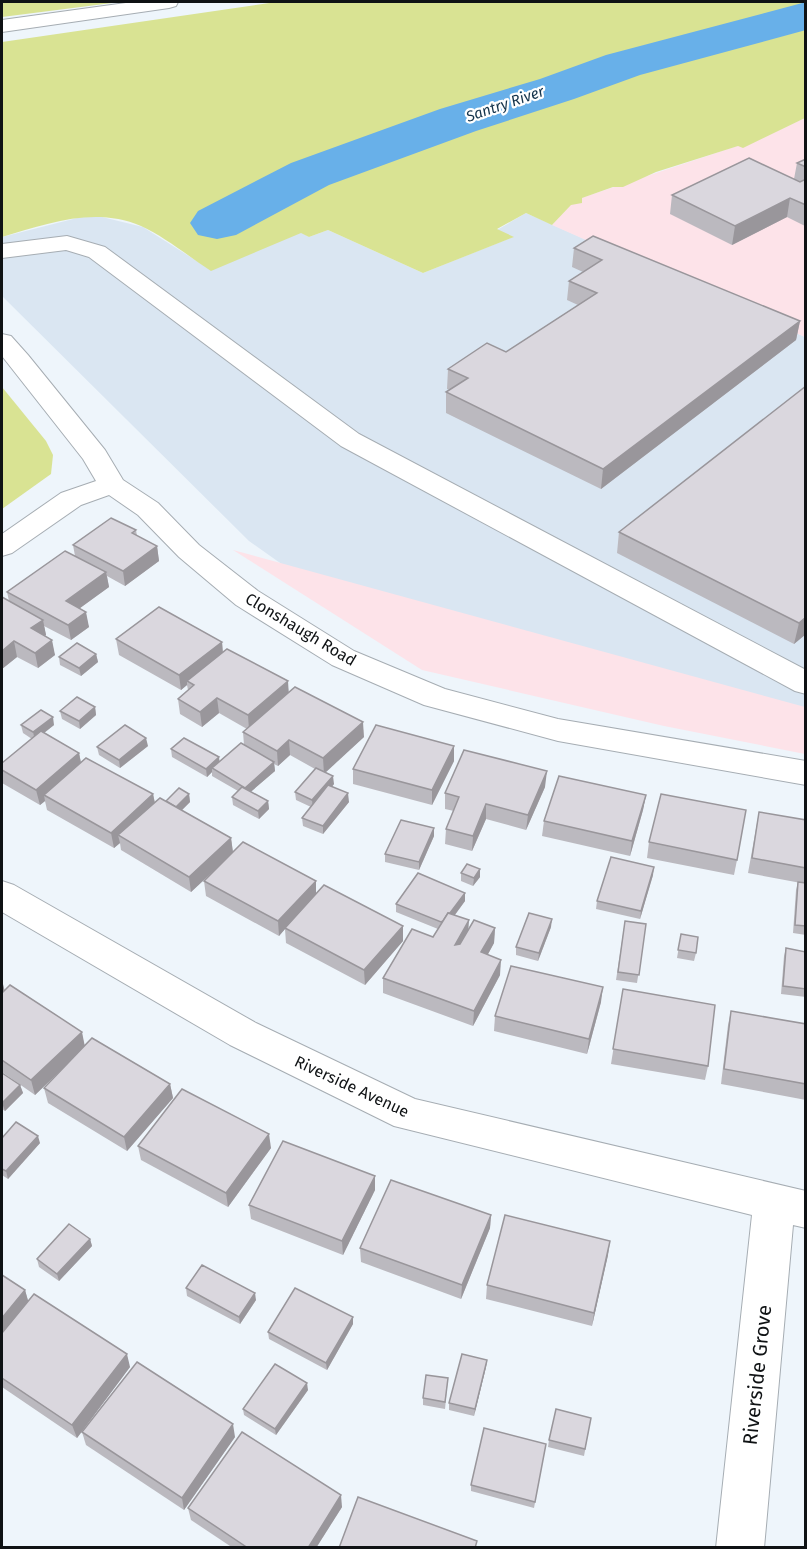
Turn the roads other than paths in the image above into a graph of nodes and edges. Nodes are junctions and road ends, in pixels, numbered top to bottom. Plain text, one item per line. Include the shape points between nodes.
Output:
1 (169, 2) edge
2 (2, 26) edge
3 (2, 251) edge
4 (2, 341) edge
5 (112, 485) junction
6 (2, 547) edge
7 (803, 678) edge
8 (806, 773) edge
9 (2, 895) edge
10 (790, 1207) edge
11 (740, 1548) edge

1 - 2 street
3 - 7 street via 67,243 97,252 350,440
4 - 5 street, Clonshaugh Road via 95,456
5 - 6 street via 71,499
5 - 8 street, Clonshaugh Road via 148,509 189,551 248,598 343,658 435,697 558,730
9 - 10 street, Riverside Avenue via 243,1034 408,1114
10 - 11 street, Riverside Grove

